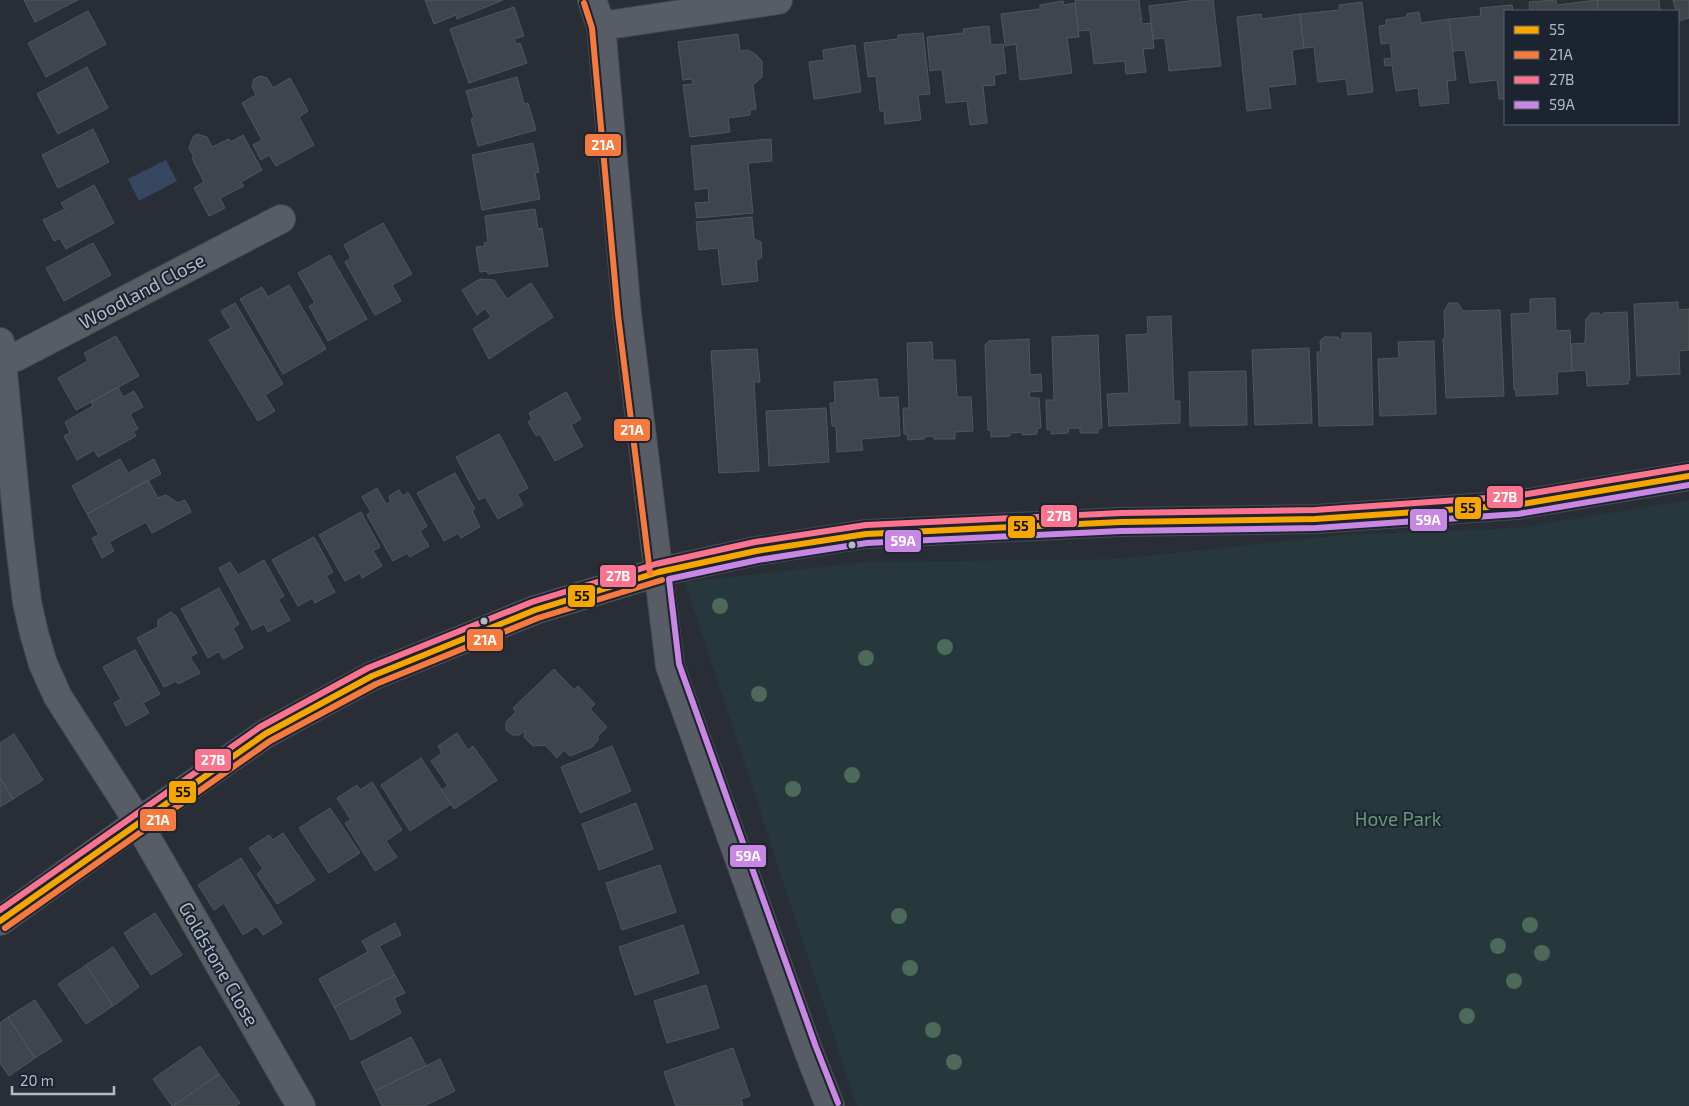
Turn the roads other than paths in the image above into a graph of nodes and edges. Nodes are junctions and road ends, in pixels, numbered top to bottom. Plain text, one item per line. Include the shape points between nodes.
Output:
1 (592, 0) edge
2 (778, 0) edge
3 (601, 26) junction
4 (282, 219) dead end
5 (1, 351) edge
6 (1689, 476) edge
7 (659, 572) junction
8 (138, 823) junction
9 (0, 921) edge
10 (301, 1106) edge
11 (830, 1106) edge

1 - 3 street
2 - 3 street
3 - 7 street via 627,314
4 - 5 street, Woodland Close via 16,357
5 - 8 street, Goldstone Close via 19,536 34,634 58,697
6 - 7 street via 1517,505 1315,519 1121,522 866,534 756,551
7 - 8 street via 535,610 372,676 265,734
7 - 11 street via 670,666
8 - 9 street
8 - 10 street, Goldstone Close

